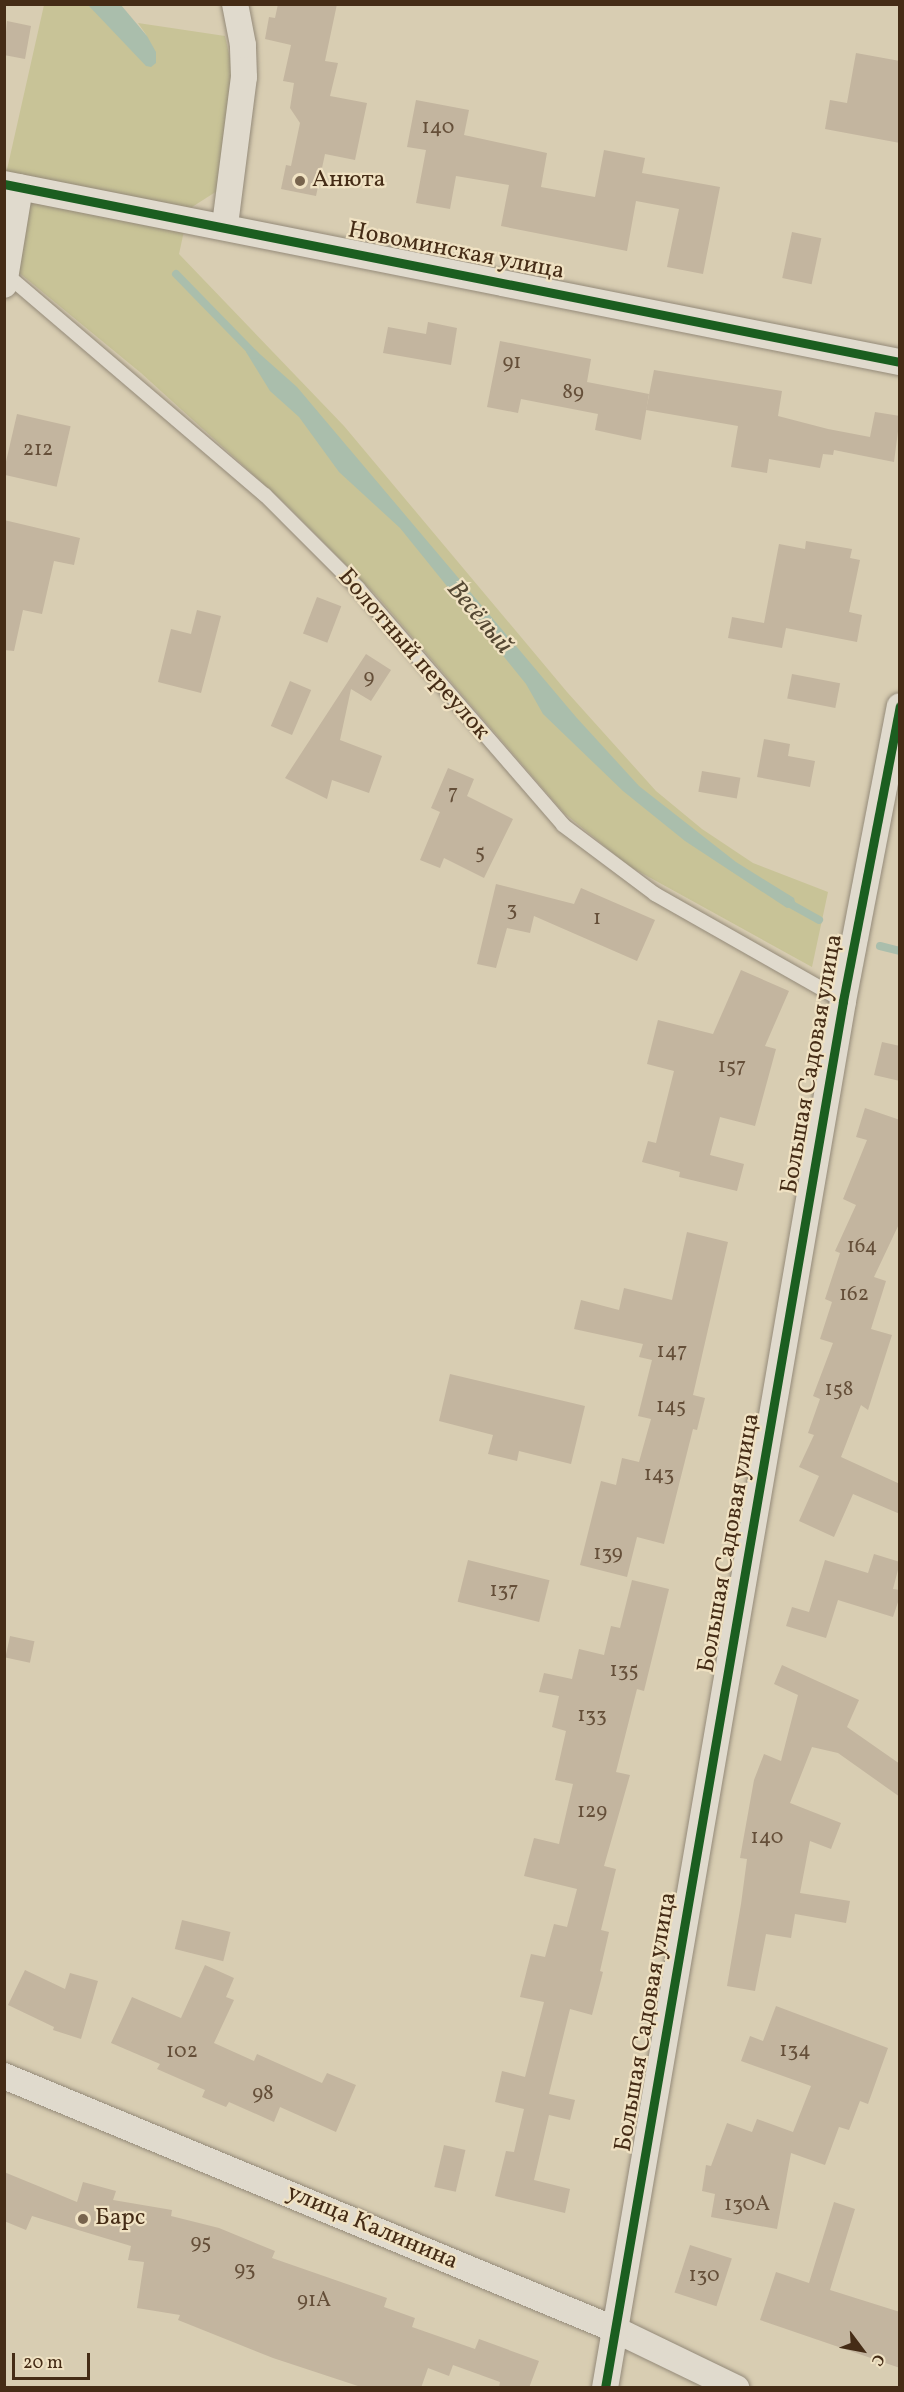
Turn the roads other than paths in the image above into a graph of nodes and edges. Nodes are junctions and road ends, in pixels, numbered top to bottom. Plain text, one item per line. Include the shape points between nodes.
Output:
1 (236, 4) edge
2 (12, 185) edge
3 (225, 225) junction
4 (5, 279) edge
5 (900, 362) edge
6 (900, 706) edge
7 (843, 1001) junction
8 (4, 2076) edge
9 (614, 2329) junction
10 (605, 2388) edge
11 (736, 2388) edge

1 - 3 street via 243,45 243,77
2 - 3 street, Новоминская улица
2 - 4 street
3 - 5 street, Новоминская улица
4 - 7 lane, Болотный переулок via 195,431 274,503 358,588 563,825 655,894
6 - 7 street, Большая Садовая улица
7 - 9 street, Большая Садовая улица
8 - 9 street, улица Калинина
9 - 10 street, Большая Садовая улица
9 - 11 street, улица Калинина

